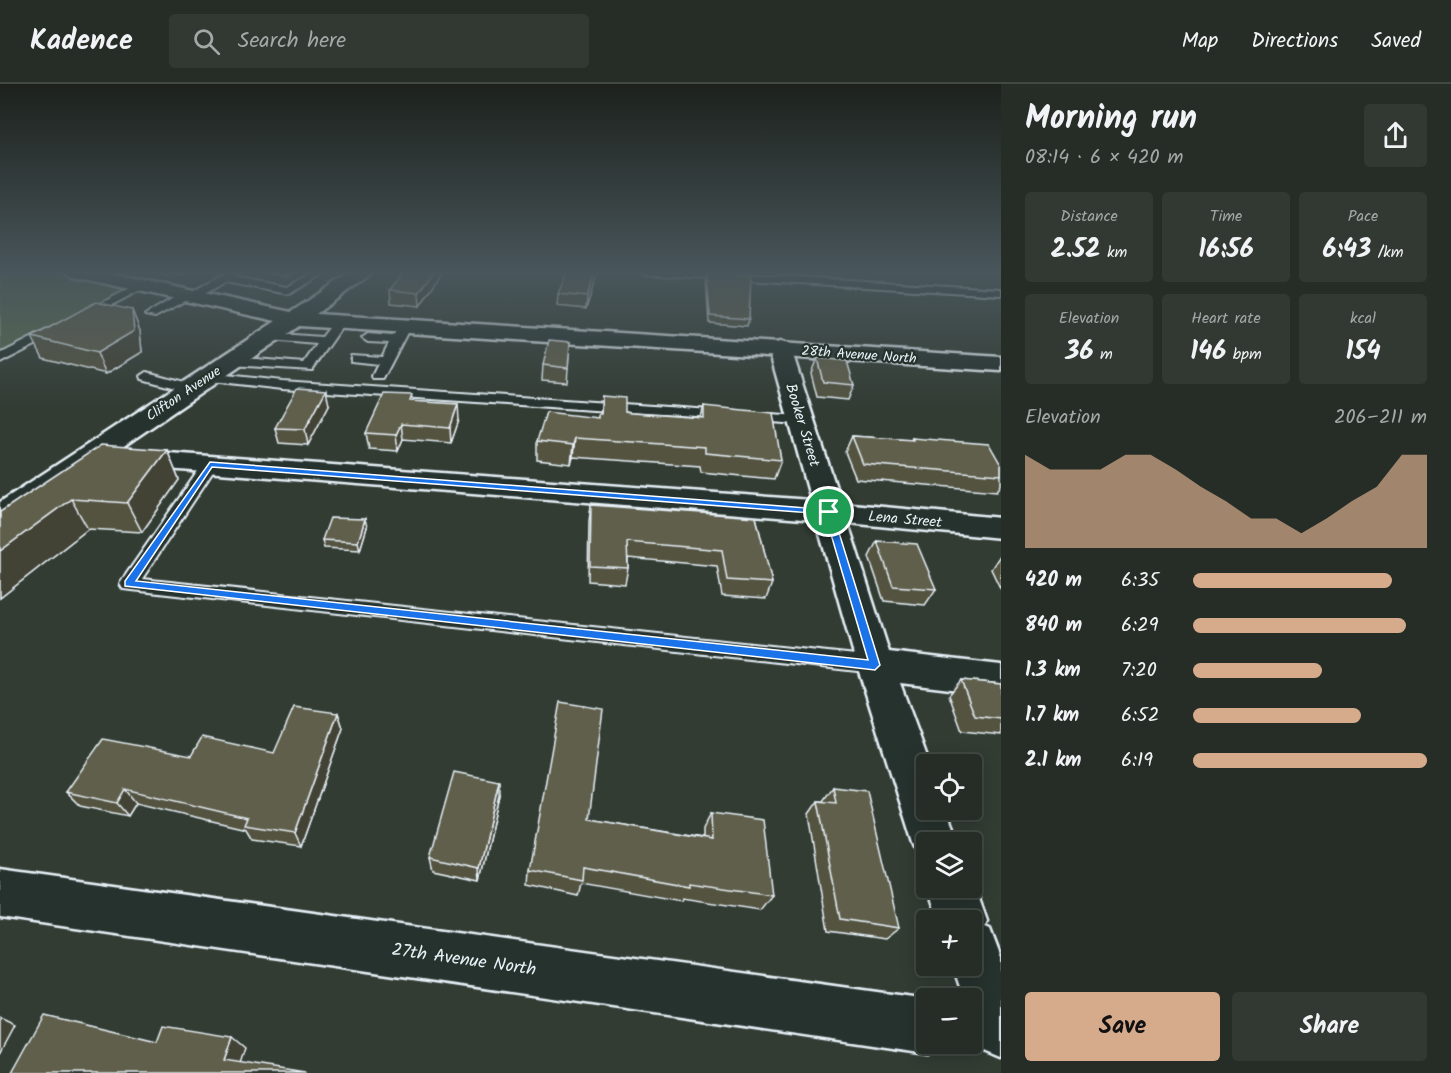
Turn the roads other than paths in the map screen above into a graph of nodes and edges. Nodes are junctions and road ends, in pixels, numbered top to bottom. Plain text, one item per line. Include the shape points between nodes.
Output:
1 (81, 317) edge
2 (286, 317) edge
3 (297, 317) edge
4 (294, 319) junction
5 (269, 336) junction
6 (329, 342) junction
7 (395, 344) junction
8 (780, 349) junction
9 (0, 359) edge
10 (231, 361) junction
11 (1001, 364) edge
12 (147, 376) dead end
13 (378, 376) dead end
14 (199, 383) junction
15 (801, 420) junction
16 (91, 455) junction
17 (210, 464) junction
18 (829, 512) junction
19 (0, 516) edge
20 (1001, 528) edge
21 (875, 665) junction
22 (1001, 680) edge
23 (932, 832) edge
24 (0, 893) edge
25 (982, 975) edge
26 (916, 1024) edge
27 (1001, 1031) edge
28 (982, 1033) edge
29 (1001, 1036) edge

1 - 9 lane
2 - 4 street, 28th Avenue North
3 - 4 street, Clifton Avenue
4 - 5 street, Clifton Avenue
4 - 6 street, 28th Avenue North
5 - 6 lane
5 - 10 street, Clifton Avenue
6 - 7 street, 28th Avenue North
6 - 10 lane via 307,367
7 - 7 lane via 362,348
7 - 8 street, 28th Avenue North
7 - 13 lane
8 - 11 street, 28th Avenue North
8 - 15 street, Booker Street
10 - 14 street, Clifton Avenue
12 - 14 lane
14 - 15 lane via 282,385
14 - 16 street, Clifton Avenue
15 - 18 street, Booker Street
16 - 17 street, Lena Street
16 - 19 street, Clifton Avenue
17 - 18 street, Lena Street
17 - 21 lane via 129,584
18 - 20 street, Lena Street
18 - 21 street, Booker Street
21 - 22 street
21 - 23 street, Booker Street
24 - 26 street, 27th Avenue North
25 - 27 street
28 - 29 street

